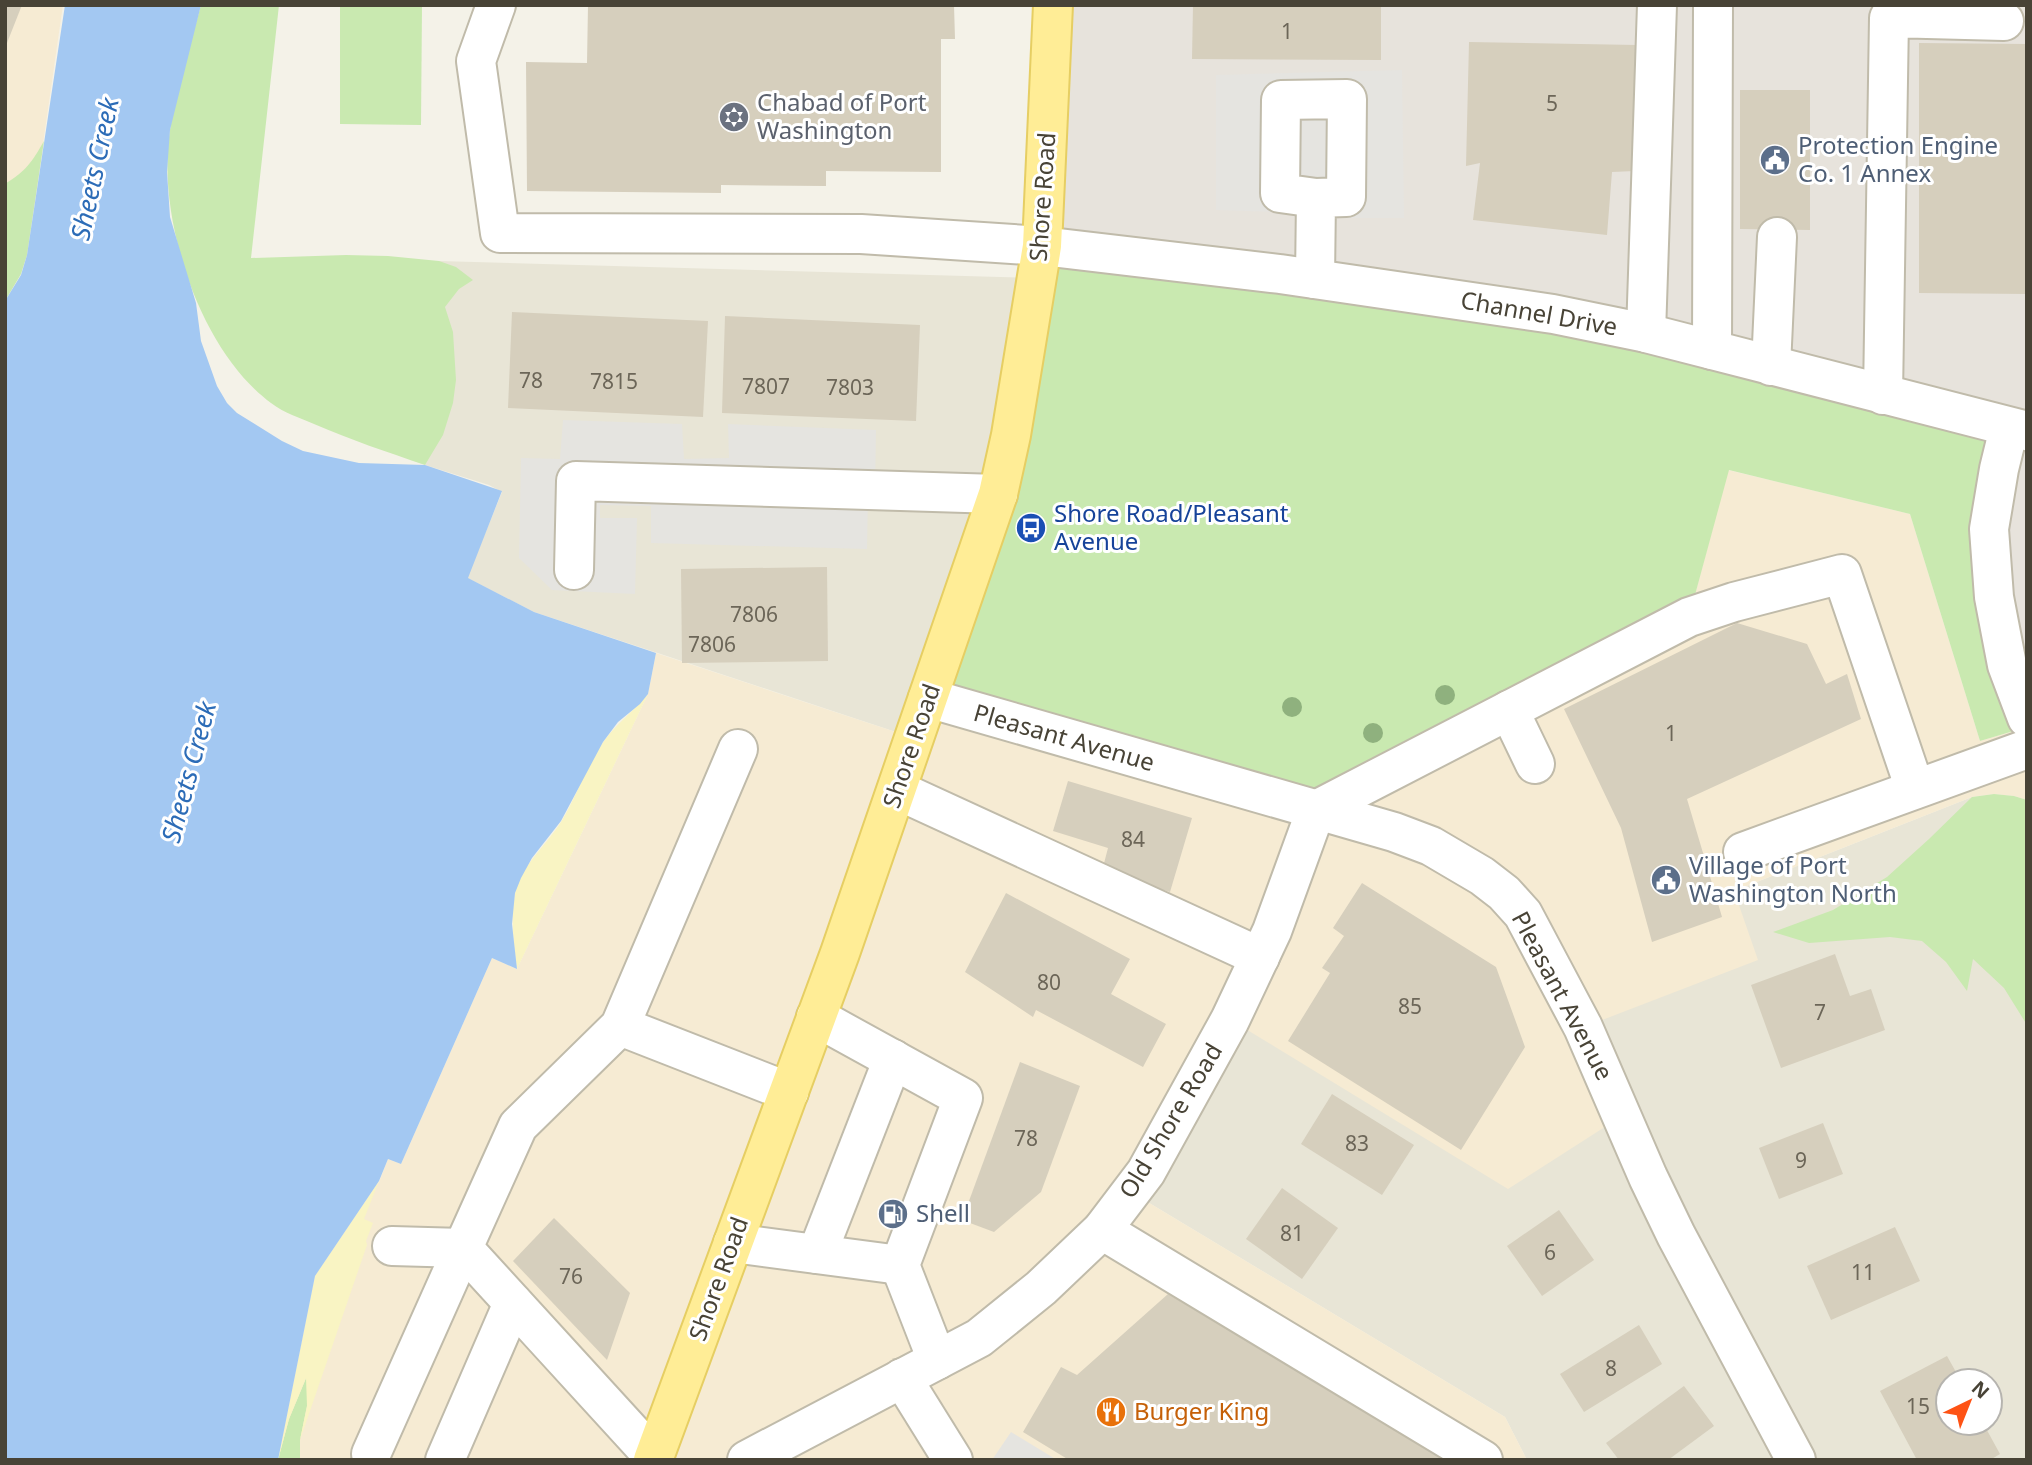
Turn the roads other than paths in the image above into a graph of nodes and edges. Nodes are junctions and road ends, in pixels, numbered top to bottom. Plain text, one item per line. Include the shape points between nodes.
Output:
1 (496, 5) edge
2 (1053, 5) edge
3 (1657, 5) edge
4 (1713, 5) edge
5 (2004, 21) dead end
6 (1316, 198) dead end
7 (1777, 237) dead end
8 (1042, 246) junction
9 (1315, 279) junction
10 (1646, 332) junction
11 (1712, 350) junction
12 (1771, 366) junction
13 (1883, 395) junction
14 (2018, 429) edge
15 (998, 494) junction
16 (574, 570) dead end
17 (928, 698) junction
18 (1509, 710) junction
19 (2027, 718) edge
20 (738, 749) dead end
21 (2027, 749) edge
22 (1535, 764) dead end
23 (1915, 789) junction
24 (897, 790) junction
25 (1316, 810) junction
26 (1743, 852) dead end
27 (1260, 957) junction
28 (816, 1017) junction
29 (620, 1026) junction
30 (893, 1059) junction
31 (789, 1092) junction
32 (1102, 1230) junction
33 (733, 1243) junction
34 (392, 1246) dead end
35 (463, 1248) junction
36 (817, 1254) junction
37 (900, 1265) junction
38 (513, 1303) junction
39 (937, 1360) junction
40 (902, 1378) junction
41 (371, 1454) dead end
42 (653, 1458) edge
43 (445, 1460) edge
44 (747, 1460) edge
45 (953, 1460) edge
46 (1483, 1460) edge
47 (1796, 1460) edge

1 - 8 street, Channel Drive via 476,61 500,233 861,234
2 - 8 main road, Shore Road
3 - 10 street
4 - 11 street
5 - 13 street via 1889,18
6 - 9 street
7 - 12 street
8 - 9 street, Channel Drive
8 - 15 main road, Shore Road
9 - 10 street, Channel Drive
10 - 11 street, Channel Drive
11 - 12 street, Channel Drive
12 - 13 street, Channel Drive
13 - 14 street, Channel Drive
14 - 19 street via 1999,470 1989,530 1994,597 2007,665
15 - 16 street via 576,481
15 - 17 main road, Shore Road
17 - 24 main road, Shore Road
17 - 25 street, Pleasant Avenue
18 - 22 street
18 - 23 street via 1689,617 1842,574
18 - 25 street
20 - 29 street
21 - 23 street
23 - 26 street
24 - 27 street
24 - 28 main road, Shore Road
25 - 27 street, Old Shore Road
25 - 47 street, Pleasant Avenue via 1431,846 1482,876 1523,914 1583,1027 1676,1235
27 - 32 street, Old Shore Road via 1146,1172
28 - 30 street
28 - 31 main road, Shore Road
29 - 31 street
29 - 35 street via 518,1126
30 - 36 street
30 - 37 street via 963,1098
31 - 33 main road, Shore Road
32 - 39 street, Old Shore Road via 979,1338
32 - 46 street
33 - 36 street
33 - 42 main road, Shore Road
34 - 35 street
35 - 38 street
35 - 41 street
36 - 37 street
37 - 39 street
38 - 42 street
38 - 43 street
39 - 40 street, Old Shore Road
40 - 44 street, Old Shore Road
40 - 45 street

